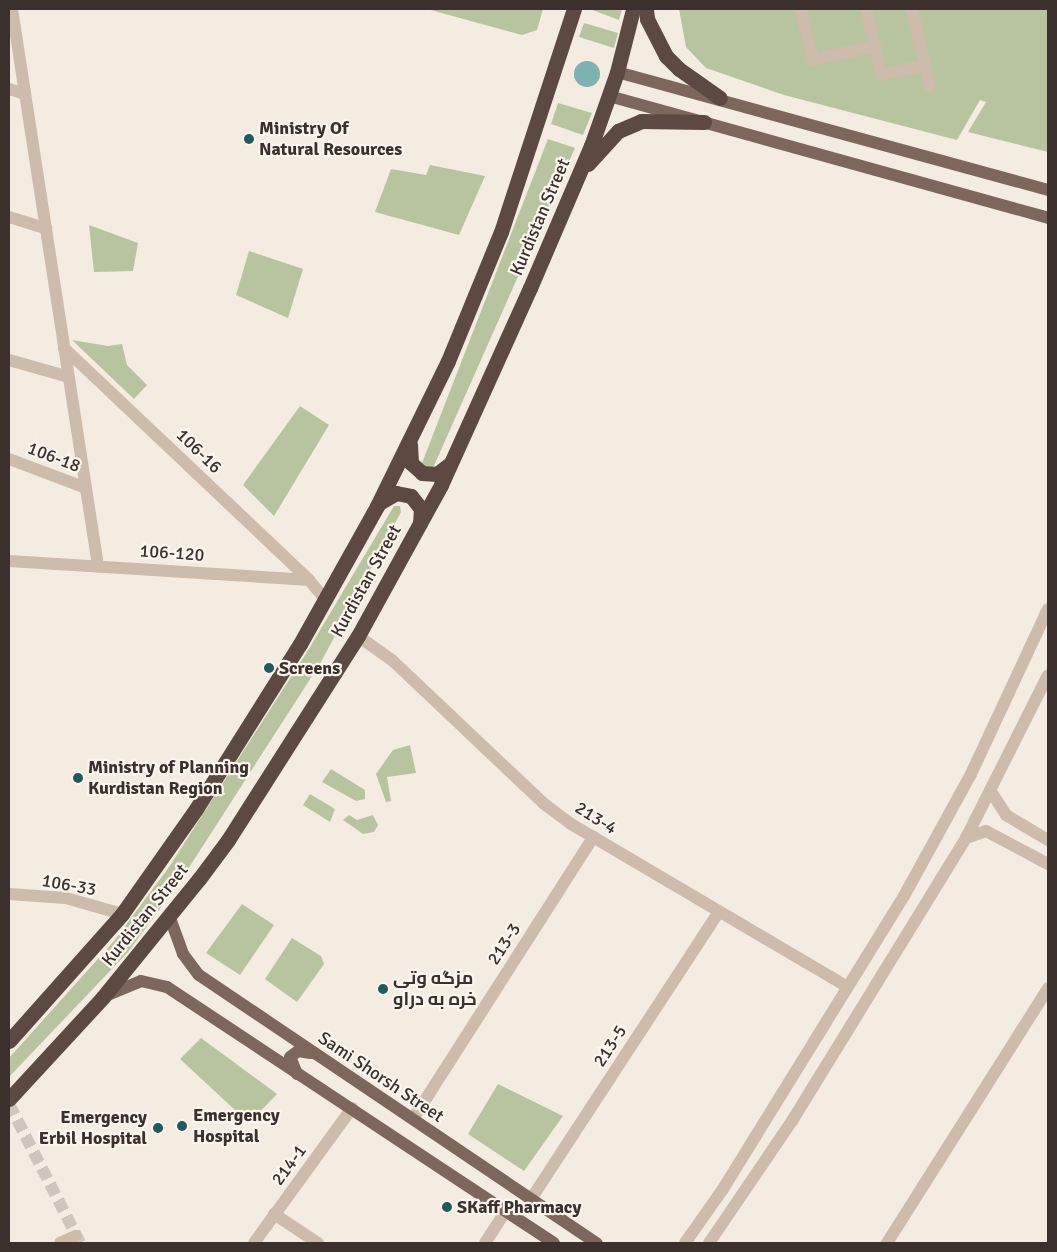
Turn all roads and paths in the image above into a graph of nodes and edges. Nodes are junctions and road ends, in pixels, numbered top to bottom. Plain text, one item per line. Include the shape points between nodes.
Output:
1 (12, 9) edge
2 (574, 9) edge
3 (633, 9) edge
4 (646, 9) edge
5 (801, 9) edge
6 (866, 9) edge
7 (912, 9) edge
8 (874, 46) junction
9 (926, 65) junction
10 (617, 72) junction
11 (930, 86) dead end
12 (9, 89) edge
13 (25, 94) junction
14 (609, 96) junction
15 (720, 98) junction
16 (704, 122) junction
17 (578, 174) junction
18 (1048, 190) edge
19 (9, 217) edge
20 (1048, 218) edge
21 (46, 228) junction
22 (64, 348) junction
23 (9, 360) edge
24 (69, 377) junction
25 (410, 442) junction
26 (9, 459) edge
27 (453, 460) junction
28 (86, 488) junction
29 (377, 506) junction
30 (420, 525) junction
31 (9, 561) edge
32 (98, 566) junction
33 (309, 580) junction
34 (325, 599) junction
35 (1048, 609) edge
36 (358, 636) junction
37 (1048, 675) edge
38 (990, 790) junction
39 (593, 837) junction
40 (966, 838) junction
41 (1048, 840) edge
42 (1048, 864) edge
43 (9, 894) edge
44 (718, 913) junction
45 (122, 914) junction
46 (170, 918) junction
47 (848, 987) junction
48 (1048, 988) edge
49 (102, 997) junction
50 (9, 1041) edge
51 (314, 1054) junction
52 (297, 1074) junction
53 (9, 1099) edge
54 (352, 1108) junction
55 (766, 1119) junction
56 (413, 1120) junction
57 (784, 1130) junction
58 (531, 1199) junction
59 (506, 1211) junction
60 (274, 1214) junction
61 (75, 1236) dead end
62 (60, 1243) edge
63 (254, 1243) edge
64 (318, 1243) edge
65 (485, 1243) edge
66 (554, 1243) edge
67 (597, 1243) edge
68 (685, 1243) edge
69 (709, 1243) edge
70 (887, 1243) edge

1 - 13 street
2 - 25 highway, Kurdistan Street via 501,232 448,361
3 - 10 highway, Kurdistan Street
4 - 15 highway via 647,19 666,56 679,70
5 - 8 street via 813,60
6 - 8 street
7 - 9 street
8 - 9 street via 881,75
9 - 11 street
10 - 14 highway, Kurdistan Street
10 - 15 main road
12 - 13 street
13 - 21 street
14 - 16 main road
14 - 17 highway, Kurdistan Street
15 - 18 main road
16 - 17 highway via 641,121 618,131
16 - 20 main road
17 - 27 highway, Kurdistan Street
19 - 21 street
21 - 22 street
22 - 24 street
22 - 33 street, 106-16
23 - 24 street
24 - 28 street
25 - 27 highway via 411,463 422,473 443,471
25 - 29 highway, Kurdistan Street
26 - 28 street, 106-18
27 - 30 highway, Kurdistan Street
28 - 32 street
29 - 30 highway via 388,495 404,493 417,502 422,517
29 - 34 highway, Kurdistan Street
30 - 36 highway, Kurdistan Street
31 - 32 street, 106-120
32 - 33 street, 106-120
33 - 34 street
34 - 45 highway, Kurdistan Street via 196,809
35 - 47 street via 936,839
36 - 39 street, 213-4 via 393,661 543,803
36 - 46 highway, Kurdistan Street via 228,840
37 - 38 street
38 - 40 street
38 - 41 street via 1006,815
39 - 44 street, 213-4
39 - 56 street, 213-3
40 - 42 street via 986,831
40 - 57 street
43 - 45 street, 106-33 via 66,898
44 - 47 street, 213-4
44 - 58 street, 213-5
45 - 50 highway, Kurdistan Street
46 - 49 highway, Kurdistan Street
46 - 51 main road, Sami Shorsh Street via 183,954 199,975
47 - 55 street
48 - 70 street
49 - 52 main road via 136,982 160,984
49 - 53 highway, Kurdistan Street
51 - 52 main road via 293,1053 290,1062
51 - 56 main road, Sami Shorsh Street
52 - 54 main road
54 - 59 main road
54 - 60 street, 214-1
55 - 57 street
55 - 68 street
56 - 58 main road, Sami Shorsh Street
57 - 69 street via 741,1201
58 - 67 main road, Sami Shorsh Street
59 - 65 street
59 - 66 main road
60 - 63 street, 214-1
60 - 64 street
61 - 62 street

